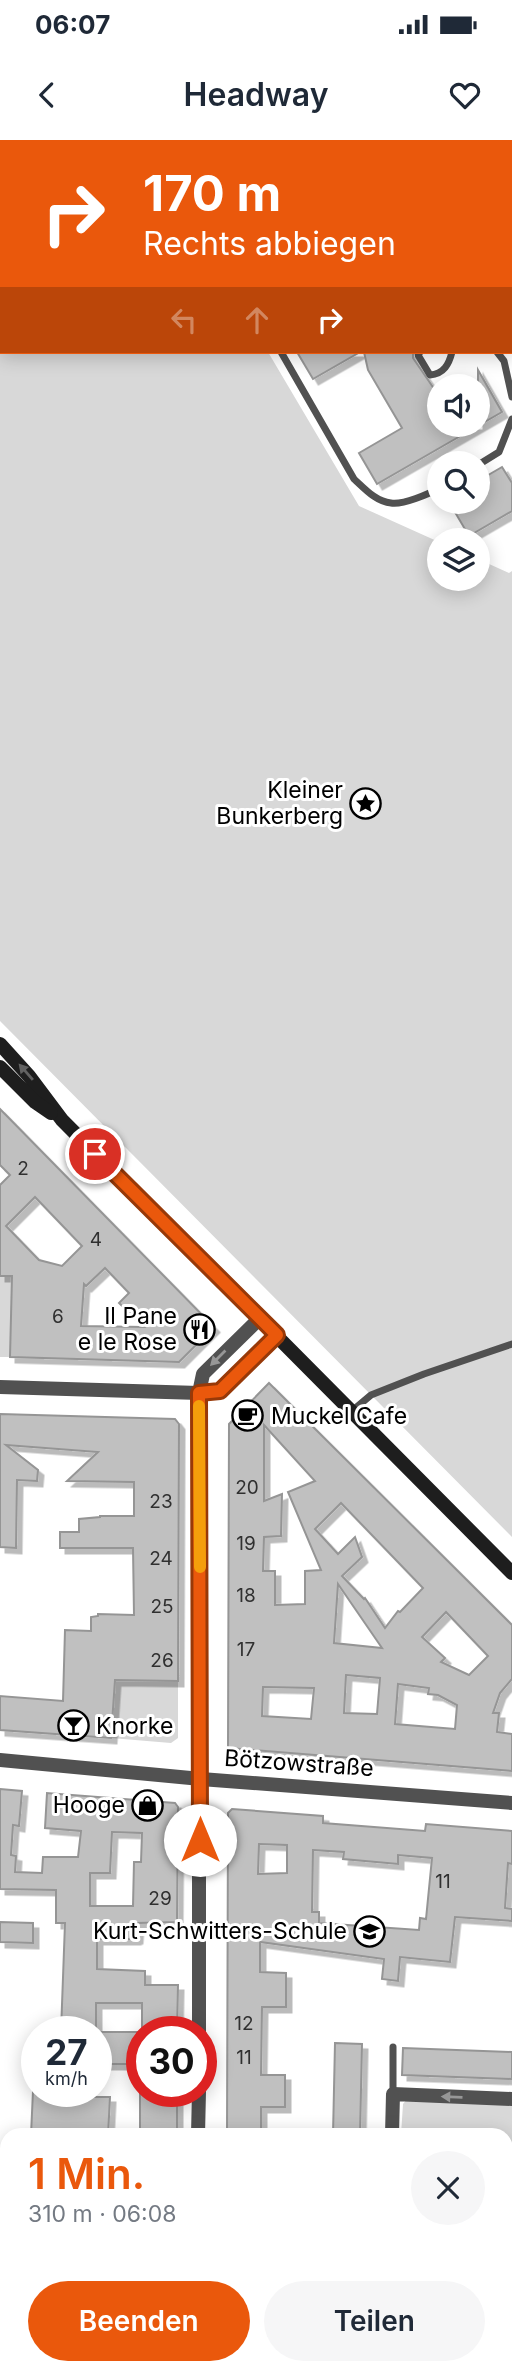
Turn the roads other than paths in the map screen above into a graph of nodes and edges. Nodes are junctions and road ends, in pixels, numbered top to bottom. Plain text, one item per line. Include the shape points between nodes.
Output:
1 (282, 354) edge
2 (420, 354) edge
3 (451, 354) edge
4 (499, 354) edge
5 (512, 397) edge
6 (512, 419) edge
7 (490, 458) edge
8 (427, 495) edge
9 (0, 1044) edge
10 (0, 1067) edge
11 (62, 1120) junction
12 (260, 1318) junction
13 (277, 1335) junction
14 (512, 1344) edge
15 (0, 1387) edge
16 (199, 1393) junction
17 (352, 1411) junction
18 (512, 1573) edge
19 (0, 1760) edge
20 (201, 1779) junction
21 (512, 1803) edge
22 (199, 2016) edge
23 (393, 2047) dead end
24 (393, 2094) junction
25 (512, 2099) edge
26 (198, 2107) edge
27 (198, 2128) edge
28 (392, 2128) edge

1 - 8 lane via 354,478 369,494 391,503
2 - 3 lane via 430,375 446,368
4 - 5 lane
6 - 7 lane via 499,452
11 -> 9 street
10 - 11 street via 35,1102
11 - 12 street
12 - 13 street
12 -> 16 street via 203,1374
13 - 16 street via 220,1391
13 - 17 street
14 - 17 lane via 367,1397
15 - 16 street
16 - 20 street
17 - 18 street
19 - 20 street, Bötzowstraße
20 - 21 street, Bötzowstraße
20 - 22 street
23 - 24 lane
25 -> 24 street
24 - 28 street
26 - 27 street

